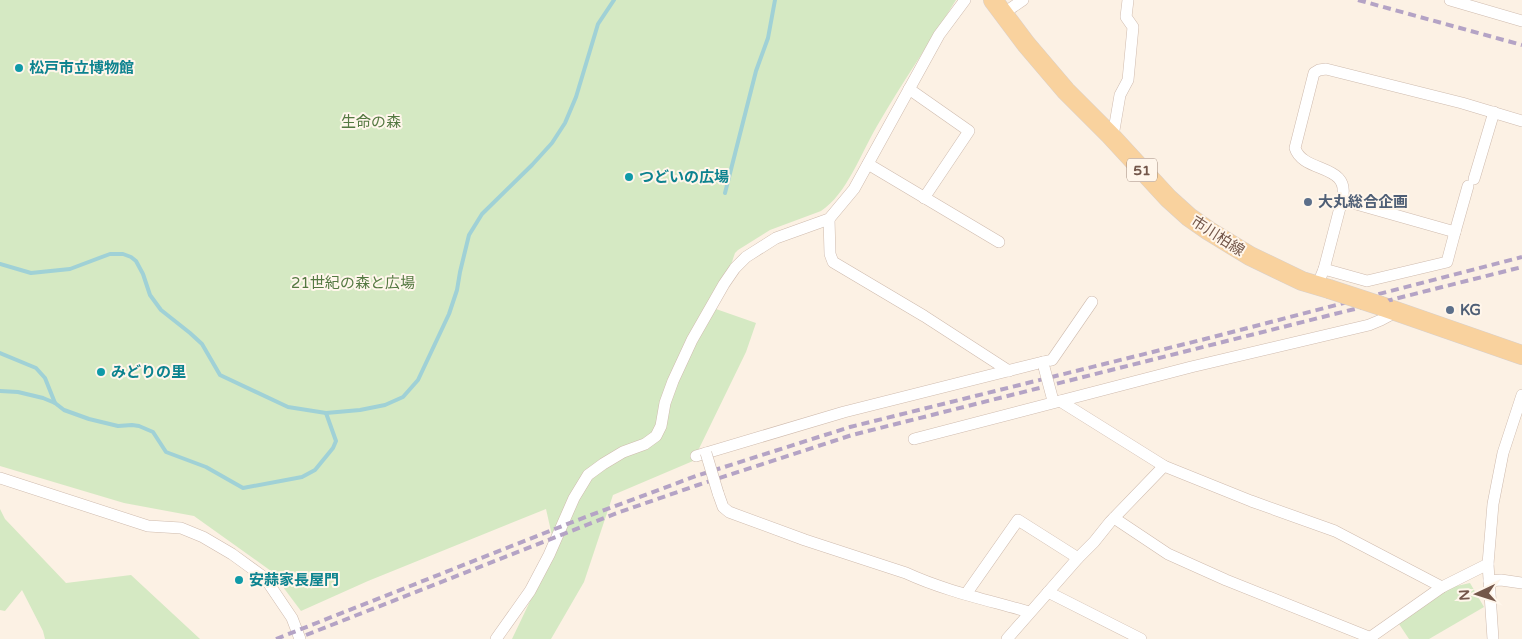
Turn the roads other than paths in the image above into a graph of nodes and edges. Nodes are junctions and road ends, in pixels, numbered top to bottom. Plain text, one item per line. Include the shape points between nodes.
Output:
1 (965, 0) edge
2 (1023, 0) edge
3 (1128, 0) edge
4 (1450, 0) edge
5 (999, 7) edge
6 (1522, 21) edge
7 (909, 89) junction
8 (1494, 112) junction
9 (1522, 121) edge
10 (1110, 135) junction
11 (868, 164) junction
12 (924, 198) junction
13 (1342, 200) junction
14 (829, 219) junction
15 (1456, 232) junction
16 (1000, 242) dead end
17 (1323, 282) junction
18 (1092, 302) dead end
19 (1388, 309) junction
20 (1522, 355) edge
21 (1044, 365) junction
22 (1009, 371) junction
23 (1522, 394) edge
24 (1055, 400) junction
25 (914, 439) dead end
26 (1164, 466) junction
27 (0, 478) edge
28 (1114, 518) junction
29 (1078, 558) junction
30 (1488, 564) junction
31 (1489, 581) junction
32 (1522, 583) edge
33 (1442, 587) junction
34 (1048, 592) junction
35 (966, 594) junction
36 (1030, 612) junction
37 (1369, 638) edge
38 (300, 639) edge
39 (496, 639) edge
40 (1007, 639) edge
41 (1141, 639) edge
42 (1493, 639) edge

1 - 7 street via 939,36
2 - 5 street
3 - 10 street via 1126,17 1133,27 1128,80 1120,95 1114,130
4 - 6 street
5 - 10 main road, 市川柏線 / 51 via 1066,91
7 - 11 street
7 - 12 street via 969,131
8 - 9 street
8 - 13 street via 1326,69 1319,70 1314,73 1295,148 1299,158 1338,177 1344,192
8 - 15 street
10 - 17 main road, 市川柏線 / 51 via 1168,198 1202,227 1250,256 1302,281
11 - 12 street
11 - 14 street via 854,189
12 - 16 street
13 - 15 street
13 - 17 street
14 - 22 street via 833,262
14 - 39 street via 776,238 735,268 692,340 673,380 662,426 656,436 623,452 588,475 530,591
15 - 17 street via 1446,262 1367,281
17 - 19 main road, 市川柏線 / 51, bridge
18 - 21 street via 1052,360
19 - 20 main road, 市川柏線 / 51
19 - 24 street via 1381,320 1369,324
21 - 22 street
21 - 24 street, bridge
22 - 35 street, bridge via 844,412 701,455 723,507 729,512
23 - 30 street via 1506,442 1493,504
24 - 25 street
24 - 26 street
26 - 28 street
26 - 33 street via 1335,531
27 - 38 street via 148,526 181,528 204,537 266,578 292,618
28 - 29 street
28 - 37 street via 1176,558
29 - 34 street
29 - 35 street via 1018,520
30 - 31 street
30 - 33 street
31 - 32 street
31 - 42 street
33 - 37 street
34 - 36 street
34 - 41 street
35 - 36 street
36 - 40 street

